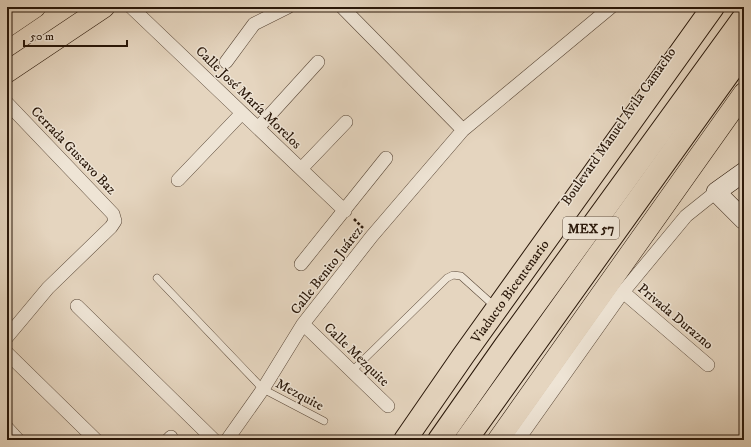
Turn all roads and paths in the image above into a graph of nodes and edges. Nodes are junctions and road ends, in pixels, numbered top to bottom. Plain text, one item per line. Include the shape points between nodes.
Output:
1 (35, 7) edge
2 (104, 7) edge
3 (131, 7) edge
4 (288, 7) edge
5 (342, 7) edge
6 (611, 7) edge
7 (702, 7) edge
8 (713, 7) edge
9 (744, 17) edge
10 (7, 26) edge
11 (744, 52) edge
12 (226, 62) dead end
13 (318, 62) dead end
14 (7, 72) edge
15 (744, 93) edge
16 (7, 103) edge
17 (242, 113) junction
18 (346, 122) dead end
19 (258, 128) junction
20 (463, 130) junction
21 (386, 158) dead end
22 (301, 169) junction
23 (744, 172) edge
24 (178, 180) dead end
25 (716, 192) junction
26 (345, 211) junction
27 (744, 220) edge
28 (301, 264) dead end
29 (157, 278) dead end
30 (623, 292) junction
31 (491, 303) junction
32 (77, 306) dead end
33 (303, 324) junction
34 (7, 337) edge
35 (7, 353) edge
36 (708, 364) dead end
37 (352, 371) junction
38 (263, 389) junction
39 (388, 406) dead end
40 (324, 422) dead end
41 (7, 428) edge
42 (18, 440) edge
43 (96, 440) edge
44 (214, 440) edge
45 (227, 440) edge
46 (393, 440) edge
47 (405, 440) edge
48 (439, 440) edge
49 (466, 440) edge
50 (498, 440) edge
51 (518, 440) edge

1 - 10 main road
2 - 14 main road
3 - 17 street, Calle José María Morelos
4 - 12 street via 254,24
5 - 20 street
6 - 20 street, Calle Benito Juárez
7 - 31 main road, Boulevard Manuel Ávila Camacho
8 - 47 highway, Viaducto Bicentenario via 462,356
9 - 48 highway, MEX 57
11 - 49 highway, MEX 57
13 - 19 street
15 - 50 main road
16 - 34 street, Cerrada Gustavo Baz via 113,214 115,221 112,227 48,288
17 - 19 street, Calle José María Morelos
17 - 24 street
18 - 22 street
19 - 22 street, Calle José María Morelos
20 - 33 street, Calle Benito Juárez via 372,236
21 - 26 street
22 - 26 street, Calle José María Morelos
23 - 25 street
25 - 27 street
25 - 30 street via 686,216
26 - 28 street
29 - 38 lane
30 - 36 street, Privada Durazno
30 - 51 street
31 - 37 lane via 461,276 453,275
31 - 46 main road, Boulevard Manuel Ávila Camacho
32 - 44 street
33 - 37 street, Calle Mezquite
33 - 38 street, Calle Benito Juárez
35 - 43 street
37 - 39 street, Calle Mezquite
38 - 40 lane, Mezquite
38 - 45 street, Calle Benito Juárez
41 - 42 street

